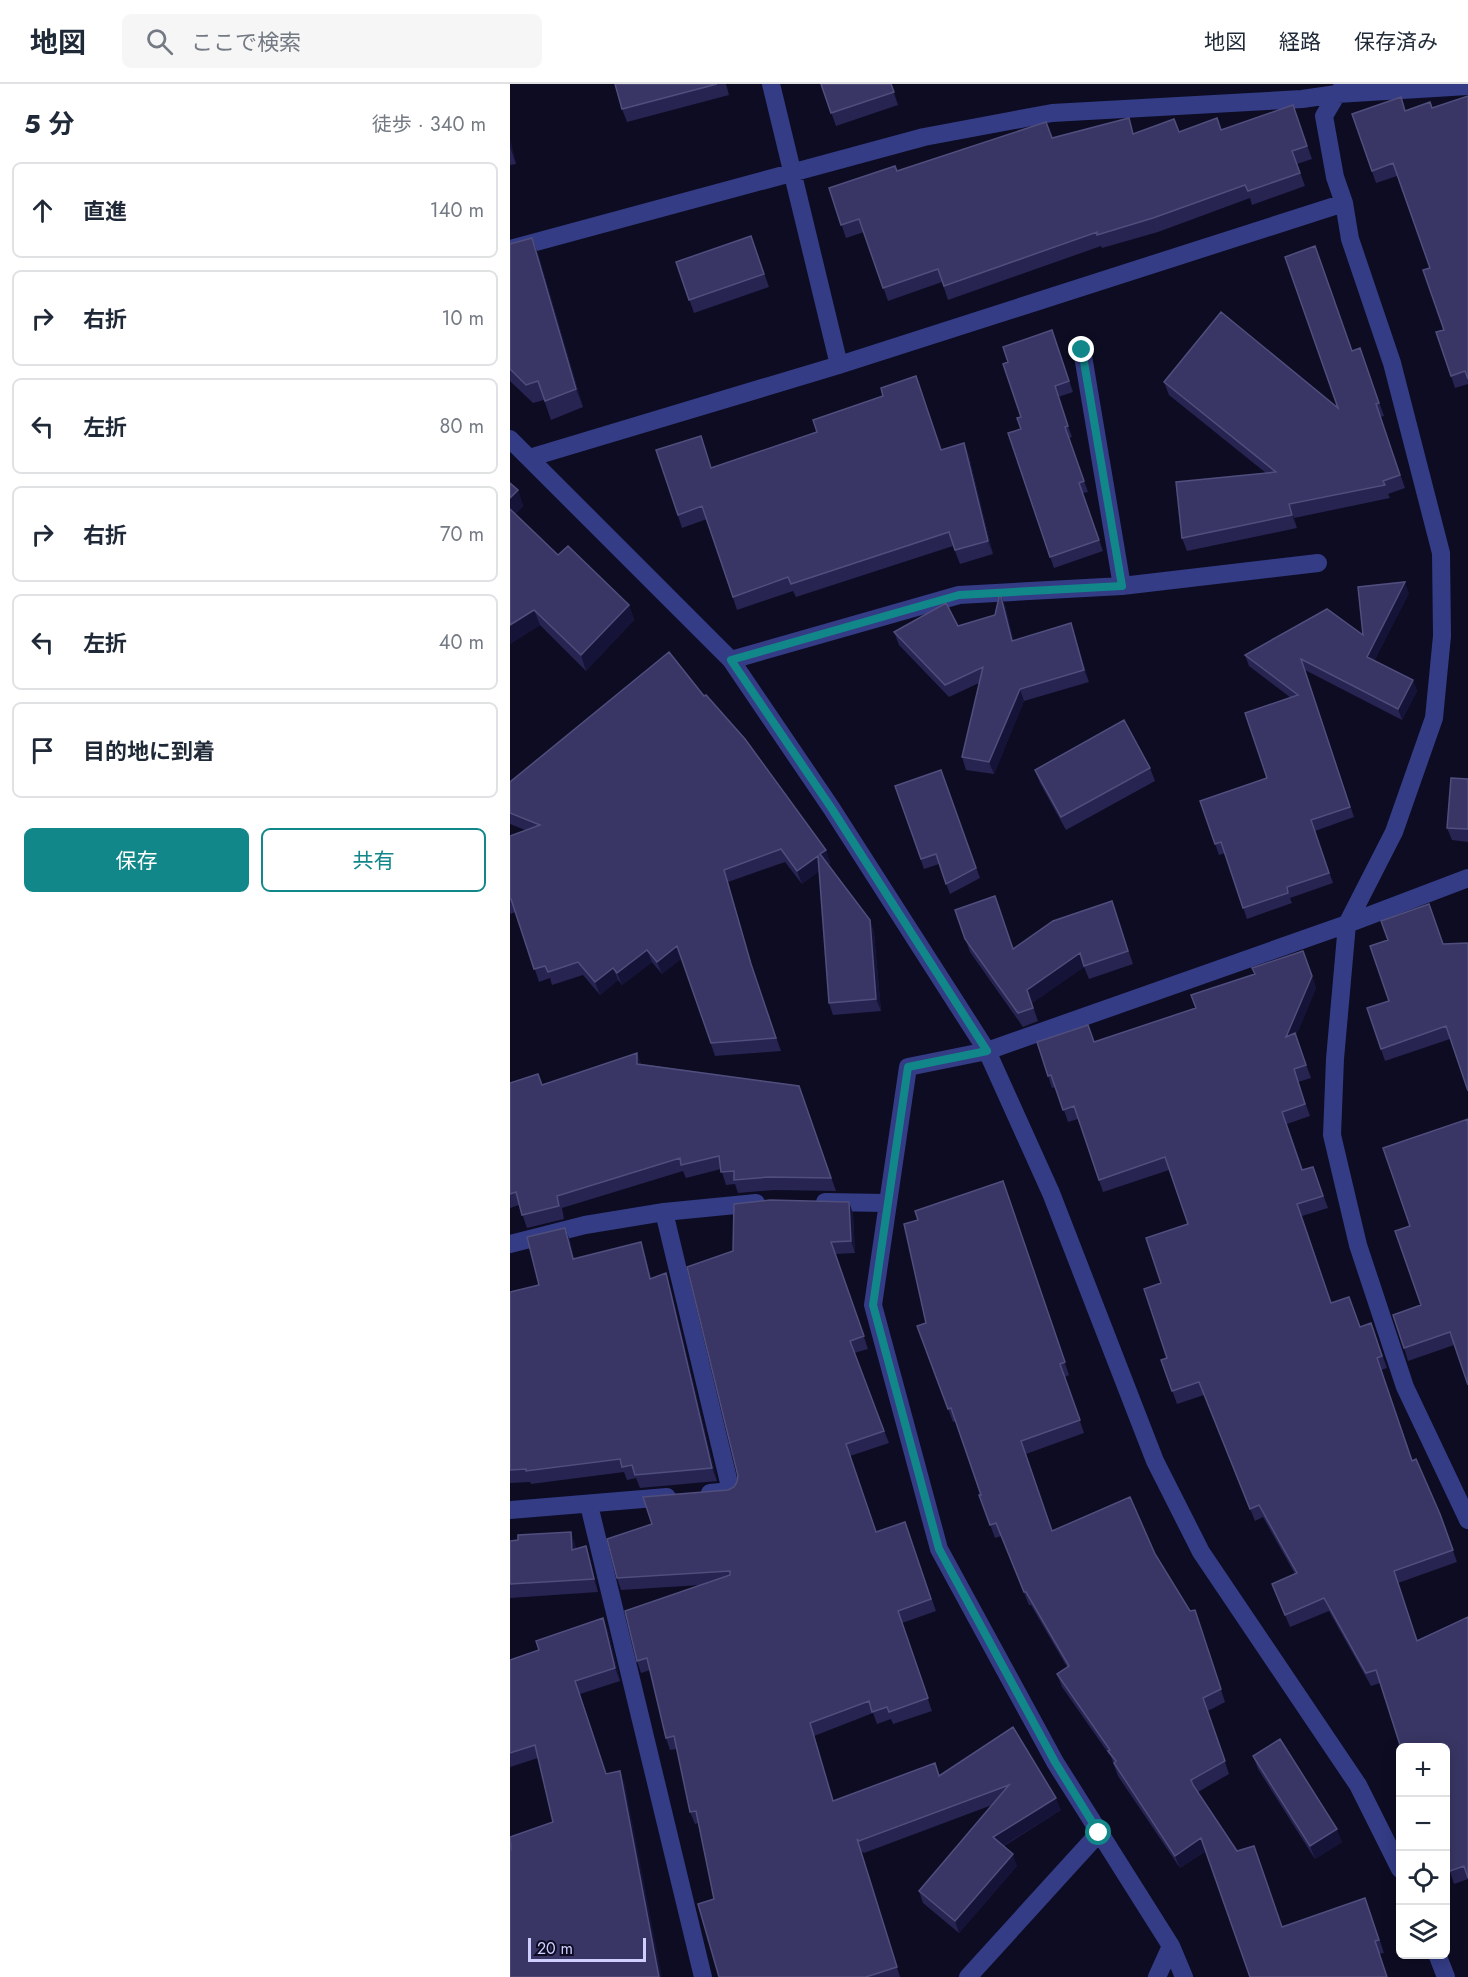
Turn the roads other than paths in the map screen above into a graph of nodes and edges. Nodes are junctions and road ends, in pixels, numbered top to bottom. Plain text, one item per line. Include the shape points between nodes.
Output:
1 (771, 84) edge
2 (1468, 86) edge
3 (1341, 89) edge
4 (793, 174) junction
5 (1344, 203) junction
6 (510, 249) edge
7 (1082, 350) dead end
8 (839, 365) junction
9 (510, 439) edge
10 (529, 458) junction
11 (1318, 563) dead end
12 (1122, 586) junction
13 (731, 660) junction
14 (1468, 878) edge
15 (1347, 924) junction
16 (987, 1051) junction
17 (774, 1201) edge
18 (808, 1202) edge
19 (886, 1203) junction
20 (664, 1212) junction
21 (510, 1244) edge
22 (589, 1505) junction
23 (510, 1510) edge
24 (1468, 1520) edge
25 (1099, 1833) junction
26 (1396, 1859) edge
27 (1171, 1946) junction
28 (1439, 1959) edge
29 (703, 1977) edge
30 (968, 1977) edge
31 (1157, 1977) edge
32 (1184, 1977) edge
33 (1446, 1977) edge

1 - 4 street
2 - 3 street
3 - 4 street via 1302,99 1052,113 924,137
3 - 5 street via 1324,116
4 - 6 street
4 - 8 street
5 - 8 street
5 - 15 street via 1350,239 1392,363 1441,553 1442,636 1434,718 1394,832
7 - 12 street
8 - 10 street
9 - 10 street
10 - 13 street
11 - 12 street
12 - 13 street via 959,595
13 - 16 street
14 - 15 street
15 - 16 street
15 - 24 street via 1332,1135 1358,1245 1405,1387
16 - 19 street via 908,1067
16 - 26 street via 1051,1193 1155,1461 1175,1502 1201,1552 1358,1785
17 - 20 street
18 - 19 street
19 - 25 street via 873,1305 939,1549 1055,1762
20 - 21 street via 585,1225
20 - 22 street via 730,1491
22 - 23 street
22 - 29 street
25 - 27 street
25 - 30 street
27 - 31 street
27 - 32 street
28 - 33 street

